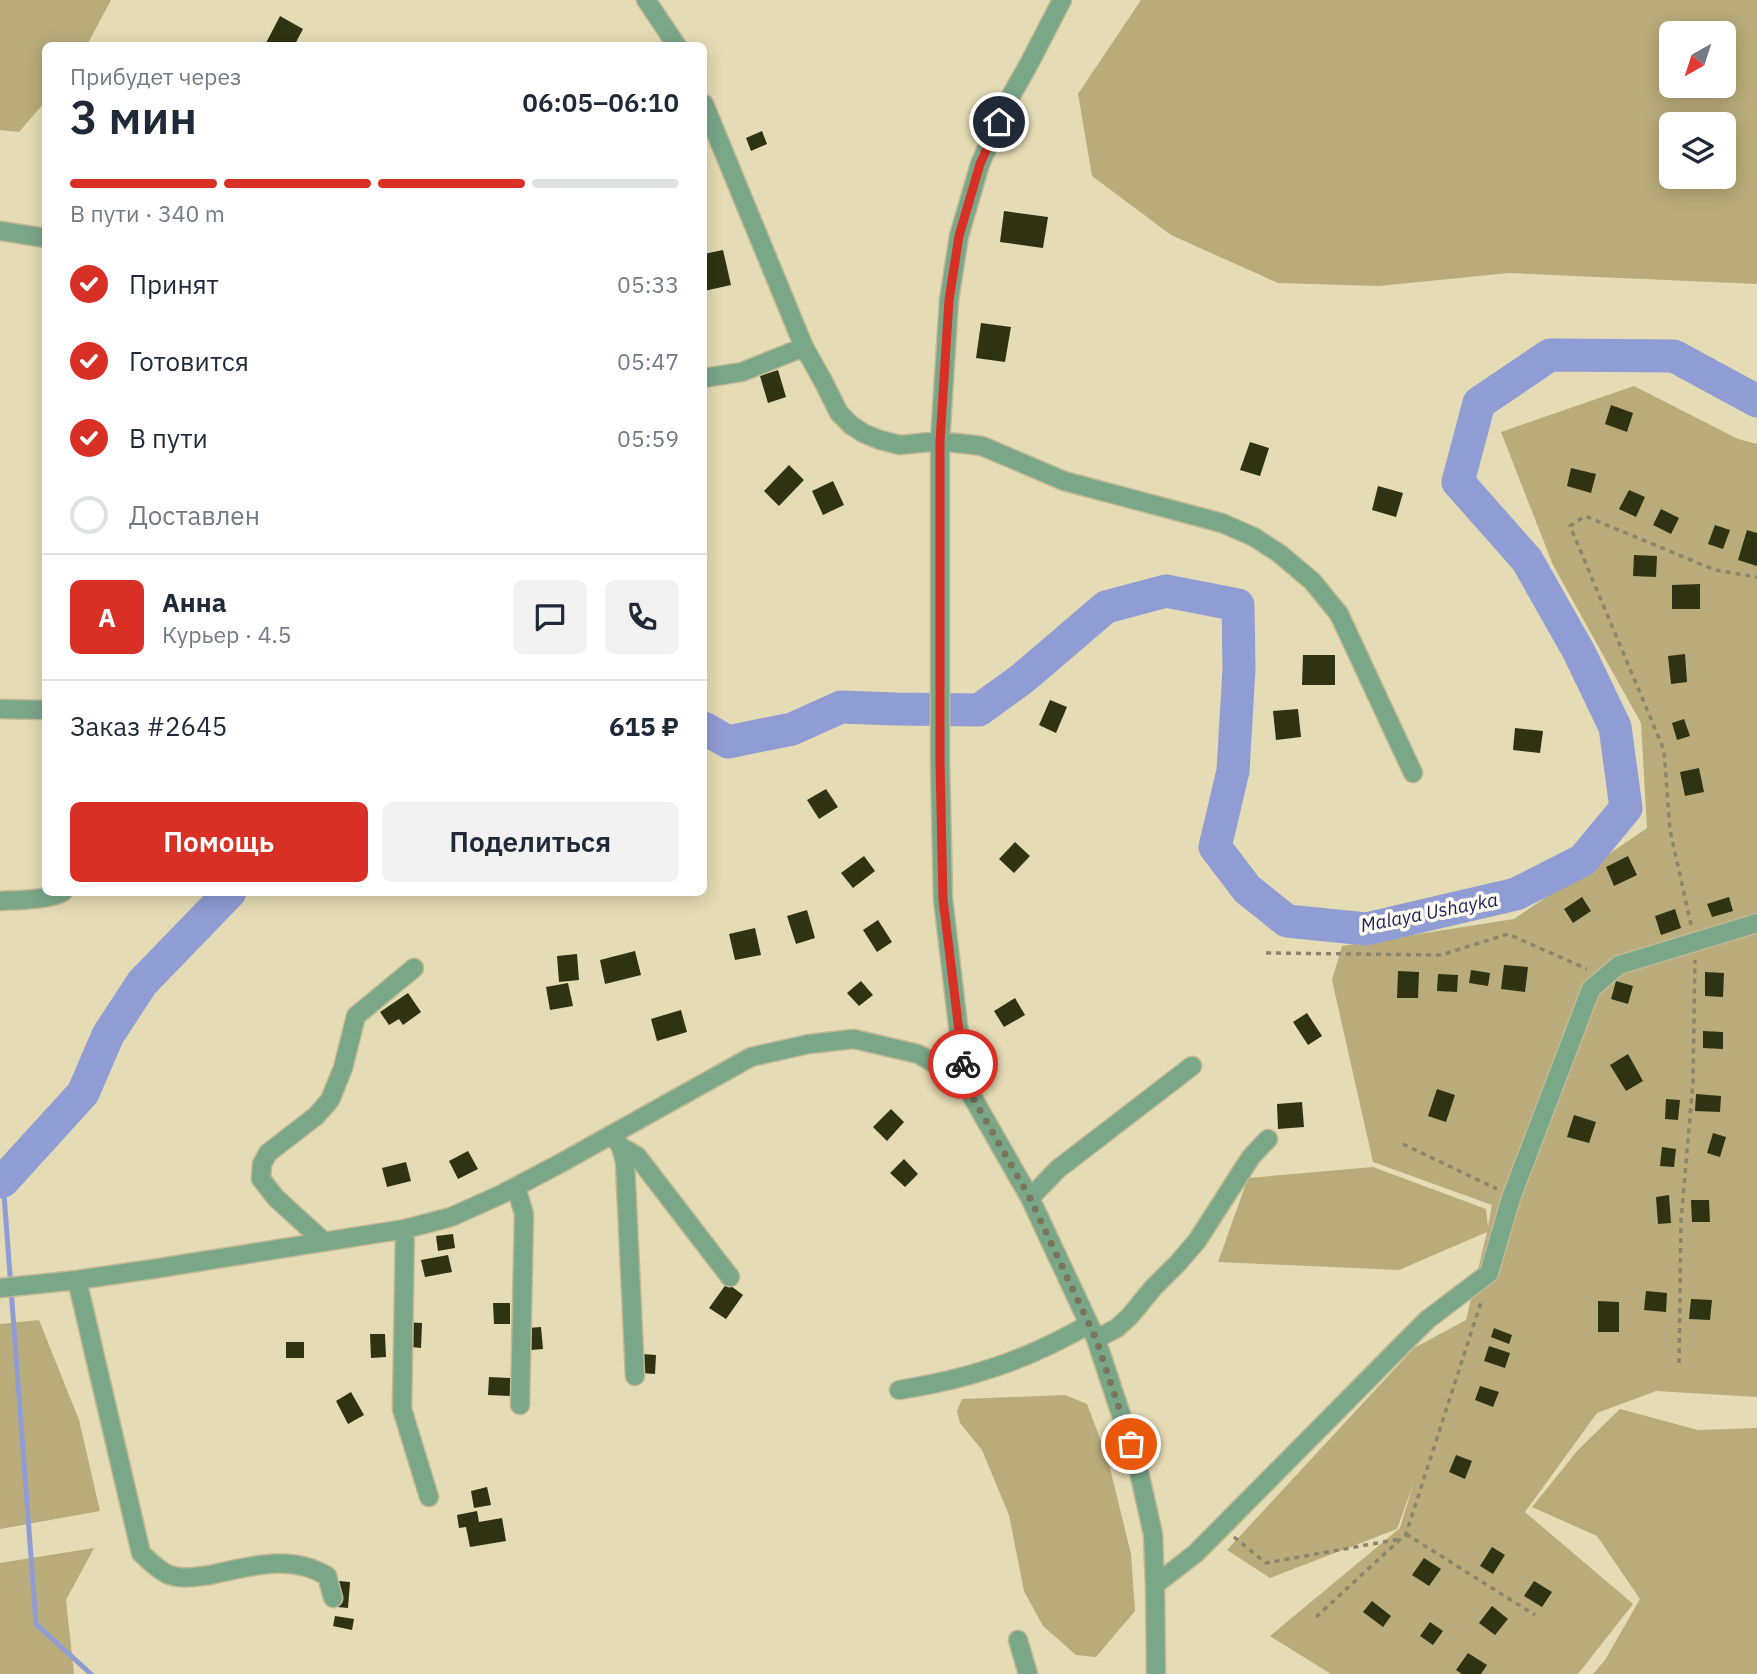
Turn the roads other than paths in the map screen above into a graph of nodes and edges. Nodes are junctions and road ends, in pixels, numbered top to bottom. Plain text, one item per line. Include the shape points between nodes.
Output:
1 (646, 0) edge
2 (1062, 0) edge
3 (674, 42) edge
4 (707, 111) edge
5 (0, 231) edge
6 (42, 237) edge
7 (804, 347) junction
8 (707, 378) edge
9 (940, 441) junction
10 (0, 709) edge
11 (42, 710) edge
12 (1413, 773) dead end
13 (53, 896) edge
14 (0, 901) edge
15 (1757, 923) edge
16 (414, 968) dead end
17 (1192, 1066) dead end
18 (965, 1084) junction
19 (1268, 1139) dead end
20 (617, 1141) junction
21 (516, 1186) junction
22 (1030, 1198) junction
23 (405, 1228) junction
24 (323, 1241) junction
25 (730, 1278) dead end
26 (78, 1280) junction
27 (0, 1288) edge
28 (1093, 1331) junction
29 (635, 1376) dead end
30 (899, 1390) dead end
31 (520, 1405) dead end
32 (429, 1497) dead end
33 (1155, 1585) junction
34 (333, 1598) dead end
35 (1018, 1640) dead end
36 (1028, 1674) edge
37 (1156, 1674) edge

1 - 3 street
2 - 9 street via 980,164 959,236 949,300
4 - 7 street
5 - 6 street
7 - 8 street via 742,372
7 - 9 street via 839,413 851,425 900,445
9 - 12 street via 982,446 1064,481 1222,523 1280,554 1312,581 1339,614
9 - 18 street via 943,899
10 - 11 street
13 - 14 street
15 - 33 street via 1619,965 1591,989 1511,1198 1489,1273 1427,1320 1196,1553
16 - 24 street via 355,1016 330,1100 268,1153 262,1164 261,1179 276,1198
17 - 22 street via 1058,1169
18 - 20 street via 918,1054 853,1039 809,1044 751,1057 693,1088
18 - 22 street
19 - 28 street via 1251,1157 1197,1241 1130,1316 1117,1328
20 - 21 street
20 - 25 street via 637,1156
20 - 29 street via 625,1162
21 - 23 street via 452,1217
21 - 31 street via 524,1214
22 - 28 street
23 - 24 street
23 - 32 street via 402,1409
24 - 26 street
26 - 27 street
26 - 34 street via 141,1553 168,1574 189,1579 267,1564 305,1565 327,1576
28 - 30 street via 1016,1361
28 - 33 street via 1137,1463 1153,1534
33 - 37 street
35 - 36 street

